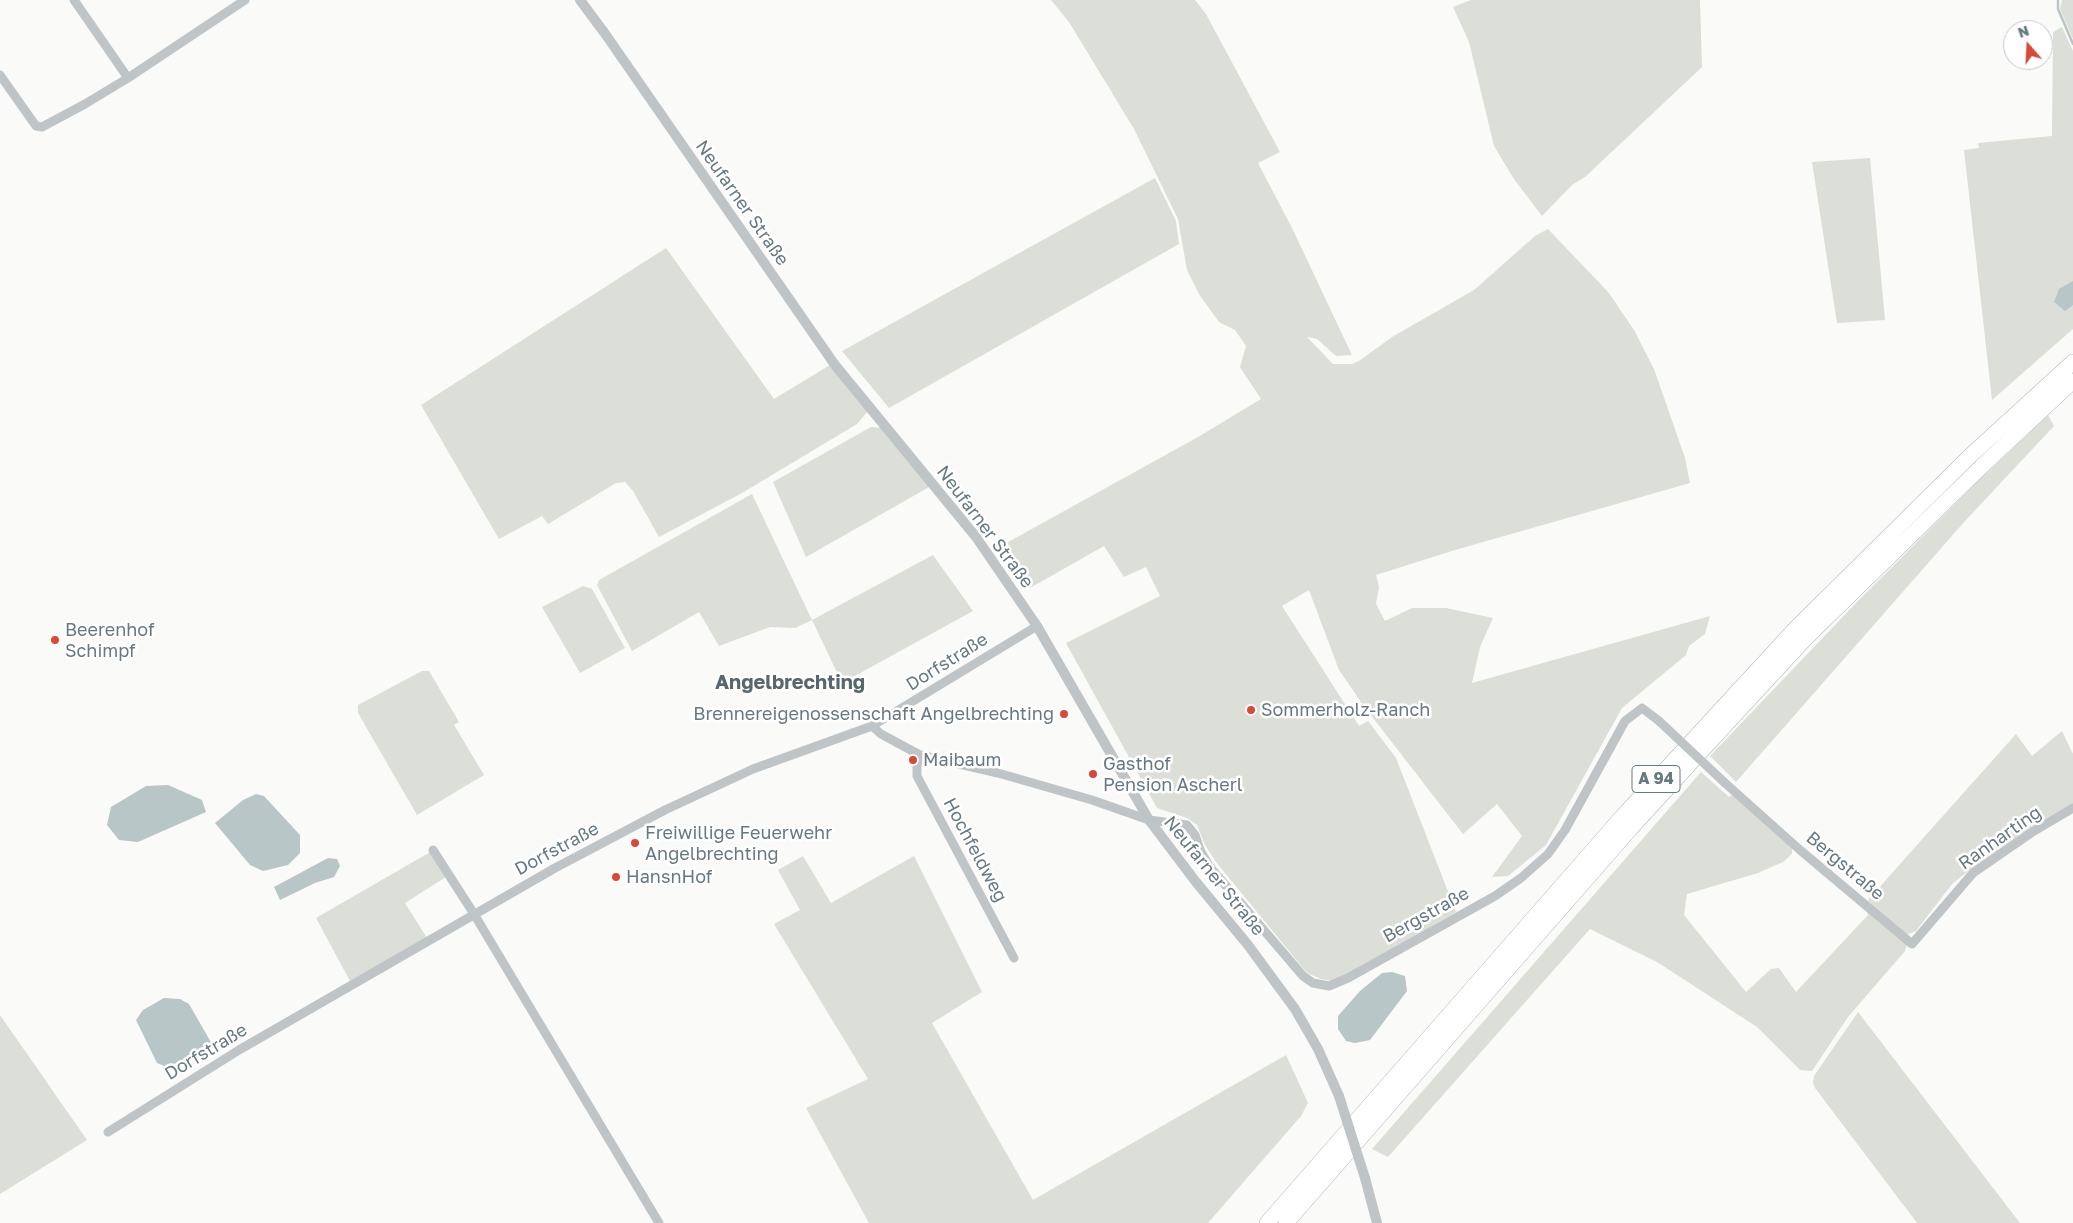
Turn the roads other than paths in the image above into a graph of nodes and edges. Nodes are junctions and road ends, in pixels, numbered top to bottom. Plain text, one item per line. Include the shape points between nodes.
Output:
1 (74, 0) edge
2 (245, 0) edge
3 (580, 0) edge
4 (0, 76) edge
5 (128, 78) junction
6 (2073, 362) edge
7 (2073, 381) edge
8 (1037, 626) junction
9 (872, 726) junction
10 (920, 755) junction
11 (2073, 808) edge
12 (1149, 820) junction
13 (433, 850) dead end
14 (474, 914) junction
15 (1912, 944) joint
16 (1014, 958) dead end
17 (108, 1132) dead end
18 (659, 1223) edge
19 (1267, 1223) edge
20 (1286, 1223) edge
21 (1377, 1223) edge

1 - 5 street
2 - 5 street
3 - 8 street, Neufarner Straße via 836,365 976,537
4 - 5 street via 36,126 42,127
6 - 19 highway, A 94 via 1970,456 1789,636 1620,818
7 - 20 highway, A 94 via 1980,467 1805,639 1631,828
8 - 9 street, Dorfstraße
8 - 12 street, Neufarner Straße
9 - 10 street, Bergstraße via 880,734
9 - 14 street, Dorfstraße via 753,769 703,791
10 - 12 street, Bergstraße via 998,773
10 - 16 street, Hochfeldweg via 917,776
11 - 15 street, Ranharting via 1973,873
12 - 15 street, Bergstraße, bridge via 1187,825 1209,866 1303,976 1313,983 1329,986 1495,896 1521,878 1548,854 1565,830 1625,721 1642,708 1800,850
12 - 21 street, Neufarner Straße, bridge via 1268,971 1299,1017 1338,1092
13 - 14 street
14 - 17 street, Dorfstraße via 239,1050
14 - 18 street

